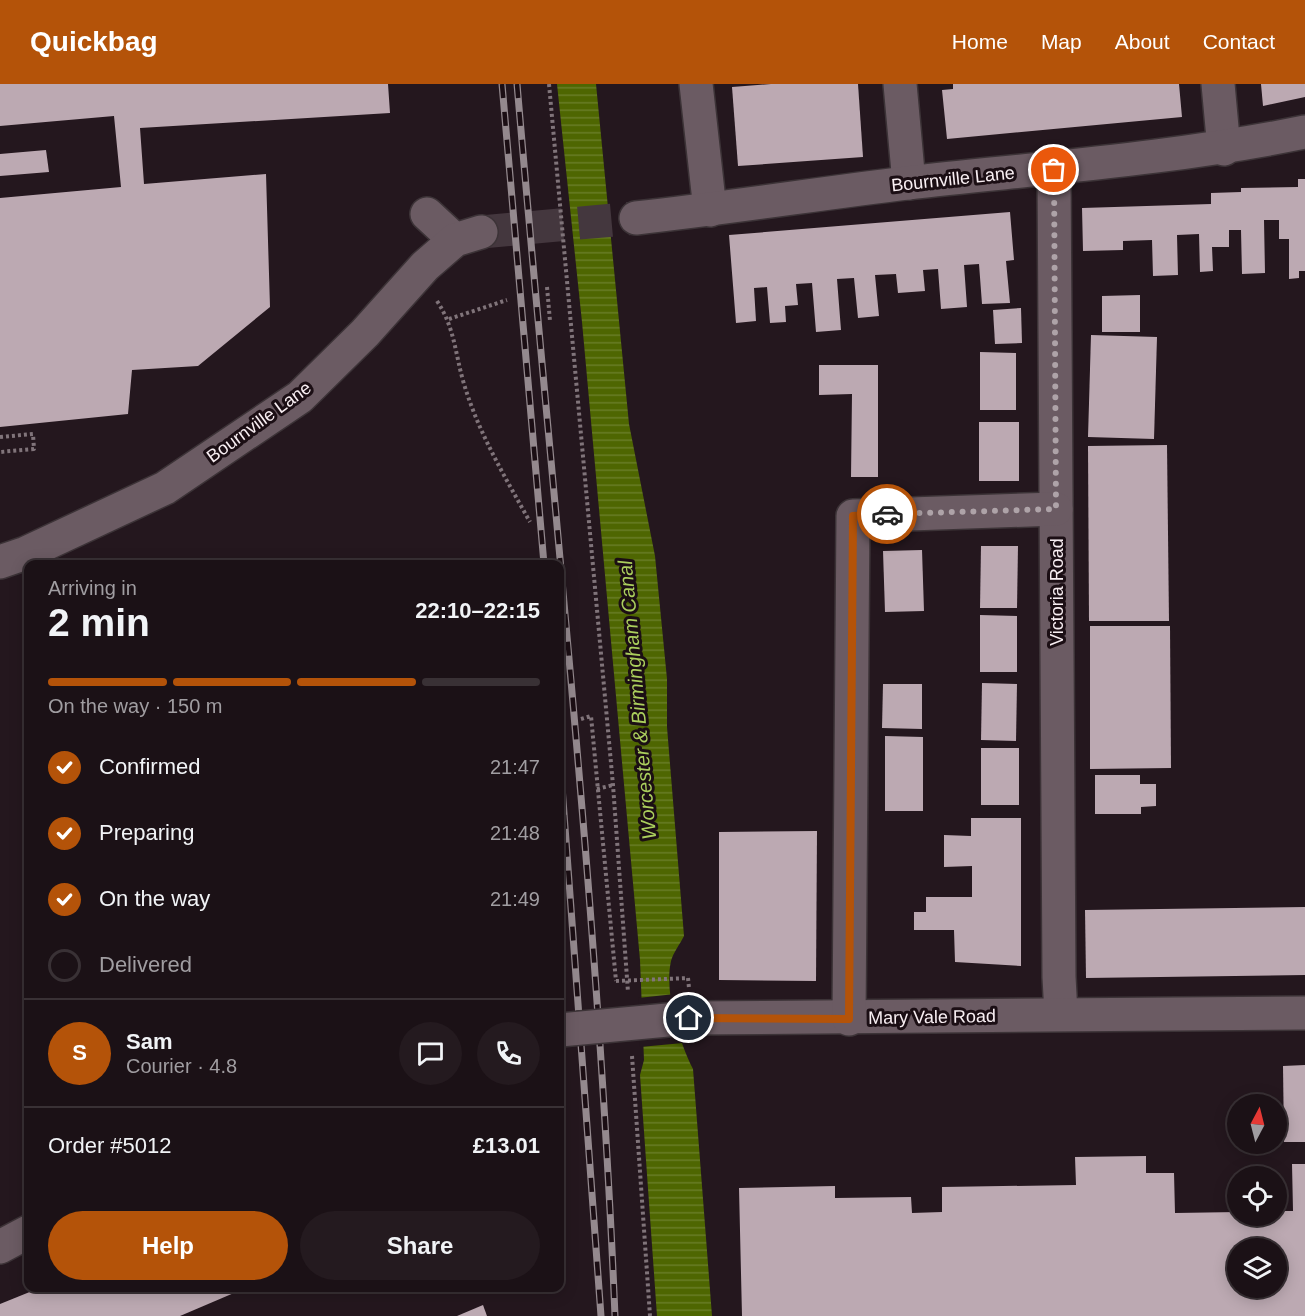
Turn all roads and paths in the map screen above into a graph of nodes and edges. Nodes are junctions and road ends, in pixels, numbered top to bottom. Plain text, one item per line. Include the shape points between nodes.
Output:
1 (549, 84) edge
2 (696, 84) edge
3 (900, 84) edge
4 (1218, 84) edge
5 (1305, 132) edge
6 (1224, 149) junction
7 (1054, 170) junction
8 (909, 183) junction
9 (710, 210) junction
10 (427, 213) dead end
11 (636, 218) tunnel mouth
12 (547, 287) dead end
13 (507, 300) dead end
14 (550, 321) dead end
15 (0, 437) edge
16 (0, 452) edge
17 (1056, 509) junction
18 (530, 522) dead end
19 (0, 562) edge
20 (581, 719) dead end
21 (597, 789) junction
22 (688, 978) dead end
23 (1305, 1013) edge
24 (1061, 1014) junction
25 (849, 1019) junction
26 (564, 1030) edge
27 (24, 1234) edge
28 (0, 1247) edge

1 - 21 path via 613,785
2 - 9 street
3 - 8 street
4 - 6 street
5 - 6 street, Bournville Lane
6 - 7 street, Bournville Lane
7 - 8 street, Bournville Lane
7 - 17 street, Victoria Road
8 - 9 street, Bournville Lane
9 - 11 street, Bournville Lane
10 - 19 street, Bournville Lane via 468,236 425,266 300,397 165,488
12 - 14 path
13 - 18 path via 449,319 464,384 486,443
15 - 16 path via 33,434 34,449
17 - 24 street, Victoria Road
17 - 25 street via 853,516
20 - 21 path via 591,716
21 - 22 path, bridge via 616,981
23 - 24 street, Mary Vale Road
24 - 25 street, Mary Vale Road
25 - 26 street, Mary Vale Road, bridge via 689,1018
27 - 28 street

